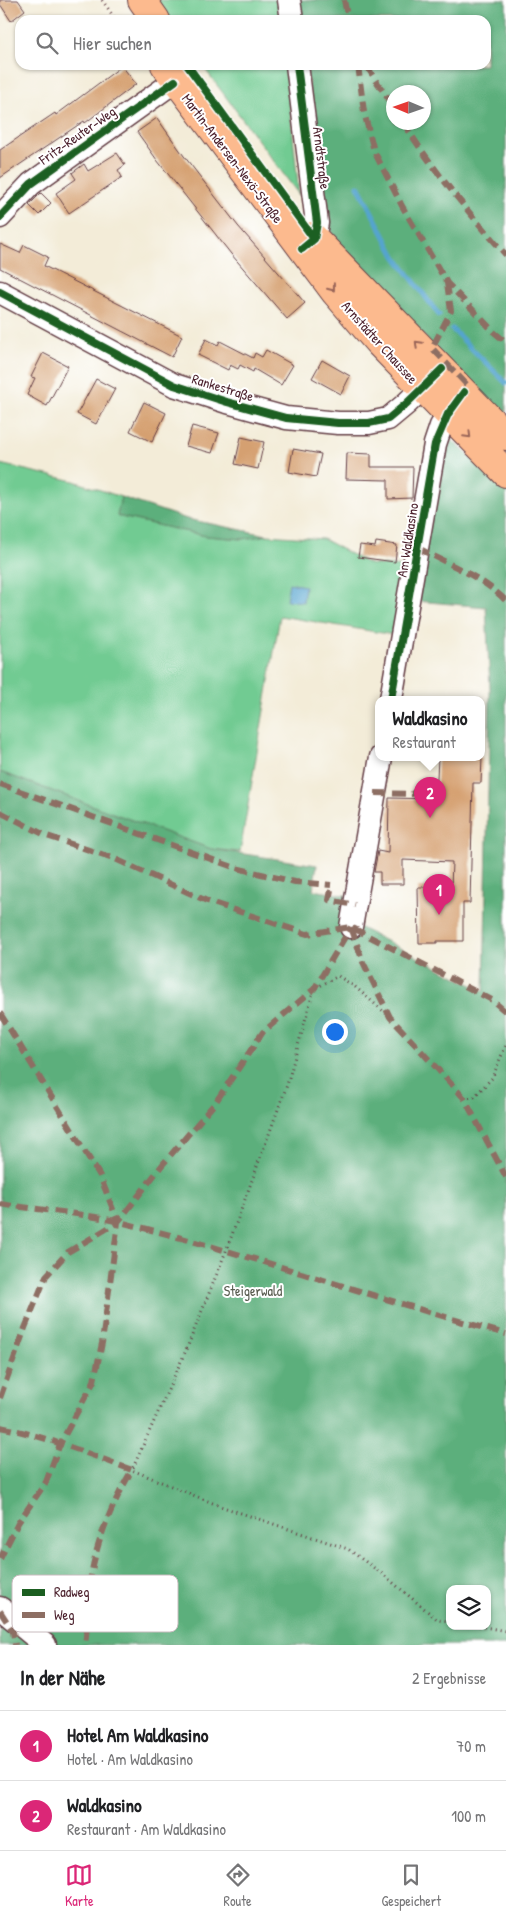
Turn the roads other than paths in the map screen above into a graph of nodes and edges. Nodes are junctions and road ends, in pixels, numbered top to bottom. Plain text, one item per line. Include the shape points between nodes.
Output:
1 (121, 0) edge
2 (142, 0) edge
3 (289, 0) edge
4 (131, 15) edge
5 (152, 15) edge
6 (291, 15) edge
7 (176, 70) edge
8 (298, 70) edge
9 (0, 217) edge
10 (308, 244) junction
11 (0, 292) edge
12 (442, 369) junction
13 (422, 388) junction
14 (464, 392) junction
15 (448, 414) junction
16 (506, 436) edge
17 (506, 473) edge
18 (392, 696) edge
19 (380, 761) edge
20 (351, 927) dead end
21 (0, 1608) edge
22 (12, 1618) edge
23 (29, 1632) edge
24 (45, 1645) edge

1 - 4 main road
2 - 5 main road
3 - 6 street
7 - 9 street, Fritz-Reuter-Weg via 31,184
7 - 10 main road, Martin-Andersen-Nexö-Straße
8 - 10 street, Arndtstraße via 317,223
12 -> 10 main road, Arnstädter Chaussee
10 -> 13 main road, Arnstädter Chaussee via 378,342
11 - 13 street, Rankestraße via 174,385 286,418 361,423 388,418
12 - 13 street, Rankestraße
12 - 14 main road, Arnstädter Chaussee
13 - 15 main road, Arnstädter Chaussee
14 - 15 street, Am Waldkasino
14 - 16 main road, Arnstädter Chaussee
15 -> 17 main road, Arnstädter Chaussee
15 - 18 street, Am Waldkasino via 435,444
19 - 20 street
21 - 22 street
23 - 24 street

